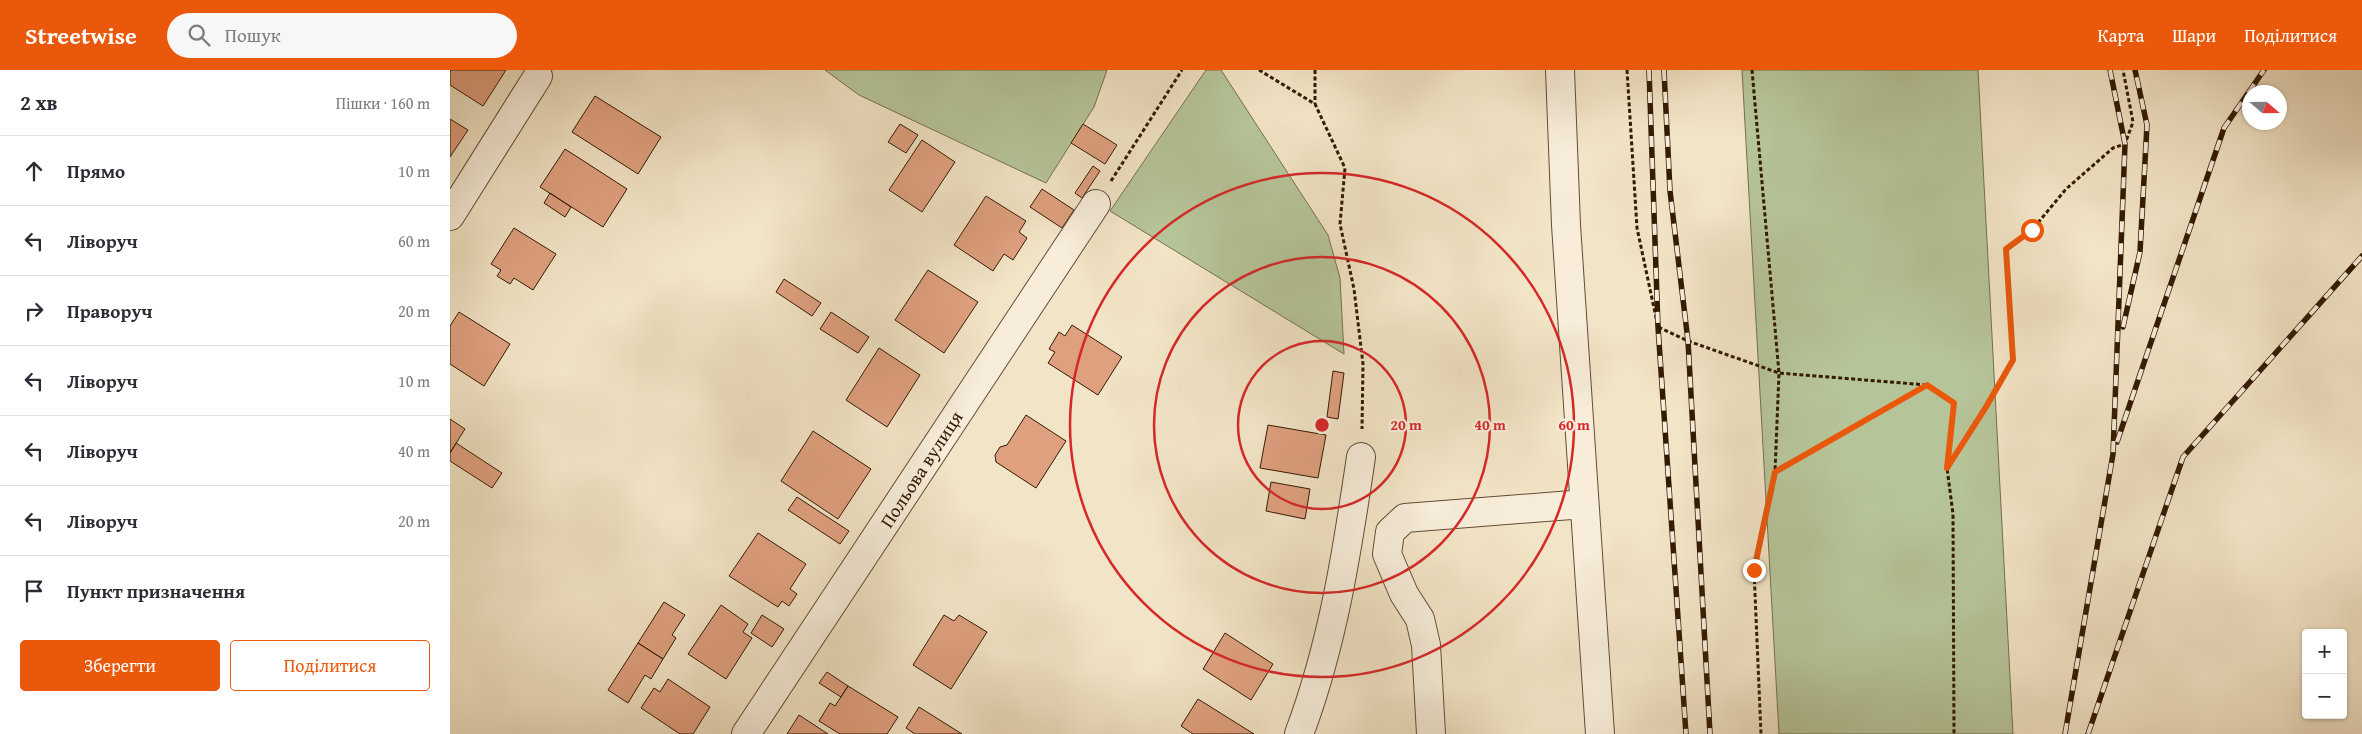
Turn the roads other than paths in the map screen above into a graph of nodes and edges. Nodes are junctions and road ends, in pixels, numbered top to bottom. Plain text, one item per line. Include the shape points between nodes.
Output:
1 (1560, 70) edge
2 (538, 76) dead end
3 (1096, 204) road end
4 (450, 216) edge
5 (1361, 457) road end
6 (1584, 504) junction
7 (746, 734) edge
8 (1299, 734) edge
9 (1431, 734) edge
10 (1600, 734) edge

1 - 6 street via 1566,225
2 - 4 street
3 - 7 street, Польова вулиця
5 - 8 street via 1343,576 1317,687
6 - 9 street via 1405,518 1390,532 1386,554 1404,594 1420,619 1426,645
6 - 10 street

